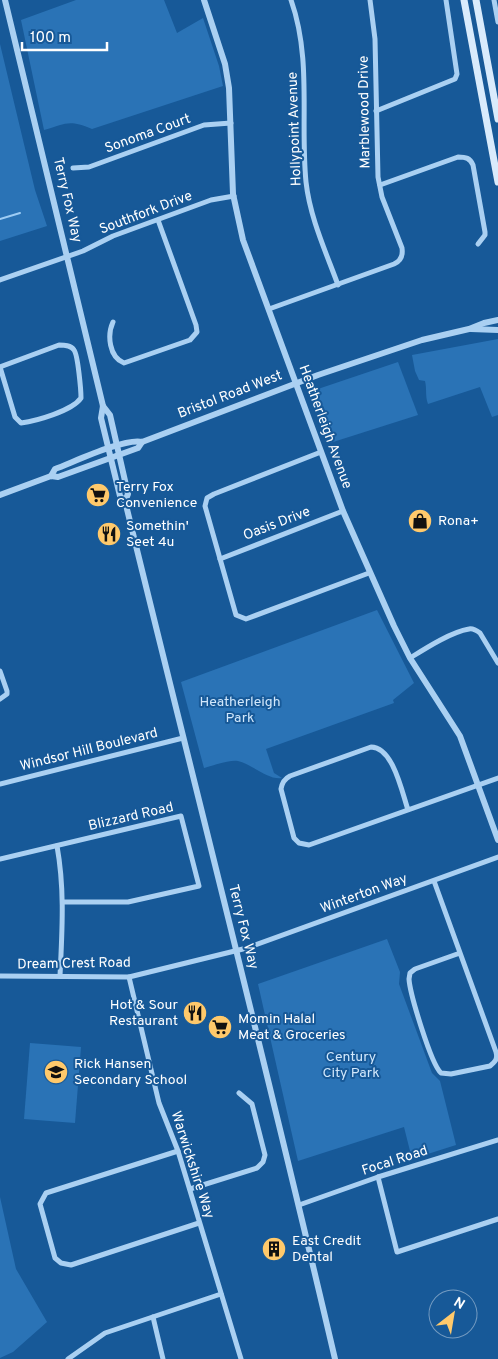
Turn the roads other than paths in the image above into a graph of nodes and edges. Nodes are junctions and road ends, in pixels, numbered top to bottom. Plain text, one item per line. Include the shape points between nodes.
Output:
1 (5, 0) edge
2 (204, 0) edge
3 (291, 0) edge
4 (370, 0) edge
5 (446, 0) edge
6 (464, 0) edge
7 (476, 0) edge
8 (494, 0) edge
9 (498, 22) edge
10 (376, 111) junction
11 (498, 119) edge
12 (231, 123) junction
13 (73, 168) dead end
14 (498, 182) edge
15 (380, 185) junction
16 (234, 196) junction
17 (158, 220) junction
18 (478, 244) dead end
19 (67, 256) junction
20 (0, 280) edge
21 (338, 285) junction
22 (269, 309) junction
23 (498, 320) edge
24 (113, 322) dead end
25 (469, 329) junction
26 (498, 330) edge
27 (0, 367) edge
28 (296, 384) junction
29 (102, 406) junction
30 (142, 442) junction
31 (118, 446) junction
32 (109, 449) junction
33 (321, 452) junction
34 (120, 455) junction
35 (111, 458) junction
36 (51, 476) junction
37 (0, 495) edge
38 (125, 501) junction
39 (343, 511) junction
40 (220, 559) junction
41 (369, 573) junction
42 (410, 658) junction
43 (498, 663) edge
44 (0, 671) edge
45 (0, 699) edge
46 (184, 738) junction
47 (498, 778) edge
48 (0, 784) edge
49 (478, 784) junction
50 (408, 810) junction
51 (498, 840) edge
52 (57, 846) junction
53 (498, 857) edge
54 (0, 859) edge
55 (434, 881) junction
56 (63, 902) junction
57 (236, 952) junction
58 (460, 952) junction
59 (0, 976) edge
60 (60, 976) junction
61 (129, 977) junction
62 (239, 1093) dead end
63 (498, 1140) edge
64 (178, 1151) junction
65 (378, 1177) junction
66 (190, 1189) junction
67 (300, 1206) junction
68 (498, 1219) edge
69 (199, 1223) junction
70 (221, 1294) junction
71 (153, 1317) junction
72 (68, 1359) edge
73 (163, 1359) edge
74 (241, 1359) edge
75 (335, 1359) edge

1 - 19 street, Terry Fox Way
2 - 12 street, Heatherleigh Avenue via 224,59
3 - 21 street, Hollypoint Avenue via 302,46 306,185
4 - 10 street, Marblewood Drive via 375,39
5 - 10 street via 456,79
6 - 14 main road
7 - 11 main road
8 - 9 street
10 - 15 street, Marblewood Drive via 376,163
12 - 13 street, Sonoma Court via 204,125 89,167
12 - 16 street, Heatherleigh Avenue
15 - 18 street via 465,156 473,166 485,232
15 - 21 street, Marblewood Drive via 402,255 396,262
16 - 17 street, Southfork Drive via 211,200
16 - 22 street, Heatherleigh Avenue via 243,240
17 - 19 street, Southfork Drive
17 - 24 street via 197,332 190,340 124,363 113,353 110,334
19 - 20 street, Southfork Drive
19 - 29 street, Terry Fox Way
21 - 22 street, Marblewood Drive
22 - 28 street, Heatherleigh Avenue
23 - 25 street, Bristol Road West
25 - 26 street, Bristol Road West
25 - 28 street, Bristol Road West via 422,340
27 - 27 street via 59,345 69,346 75,352 81,398 72,406 21,423 15,417
28 - 30 street, Bristol Road West
28 - 33 street, Heatherleigh Avenue
29 - 31 street, Terry Fox Way via 110,415
29 - 32 street, Terry Fox Way via 101,418
30 - 31 street, Bristol Road West via 135,440
30 - 34 street, Bristol Road West via 138,448
31 - 32 street, Bristol Road West
31 - 34 street, Terry Fox Way
32 - 35 street, Terry Fox Way
32 - 36 street, Bristol Road West via 55,469
33 - 39 street, Heatherleigh Avenue
33 - 40 street via 208,498 205,506
34 - 35 street, Bristol Road West
34 - 38 street, Terry Fox Way via 128,494
35 - 36 street, Bristol Road West via 58,477
35 - 38 street, Terry Fox Way via 120,496
36 - 37 street, Bristol Road West
38 - 46 street, Terry Fox Way
39 - 40 street, Oasis Drive
39 - 41 street, Heatherleigh Avenue
40 - 41 street via 234,610 242,619
41 - 42 street, Heatherleigh Avenue
42 - 43 street via 436,642 470,629 480,633
42 - 49 street, Heatherleigh Avenue via 460,736
44 - 45 street via 7,694
46 - 48 street, Windsor Hill Boulevard
46 - 57 street, Terry Fox Way
47 - 49 street
49 - 50 street
49 - 51 street, Heatherleigh Avenue
50 - 50 street via 392,765 383,750 377,747 290,776 281,789 294,838 309,845
52 - 54 street, Blizzard Road
52 - 56 street
52 - 56 street, Blizzard Road via 182,816 199,886 128,902
53 - 55 street, Winterton Way
55 - 57 street, Winterton Way
55 - 58 street
56 - 60 street
57 - 61 street, Dream Crest Road
57 - 67 street, Terry Fox Way
58 - 58 street via 415,969 409,979 437,1068 448,1074 490,1066 497,1056
59 - 60 street, Dream Crest Road
60 - 61 street, Dream Crest Road
61 - 64 street, Warwickshire Way via 159,1103
62 - 66 street via 252,1104 265,1155 263,1162 257,1168
63 - 65 street, Focal Road
64 - 66 street, Warwickshire Way
64 - 69 street via 46,1193 40,1204 55,1258 71,1265
65 - 67 street, Focal Road
65 - 68 street via 397,1252
66 - 69 street, Warwickshire Way
67 - 75 street, Terry Fox Way
69 - 70 street, Warwickshire Way
70 - 71 street
70 - 74 street, Warwickshire Way
71 - 72 street via 105,1333
71 - 73 street

